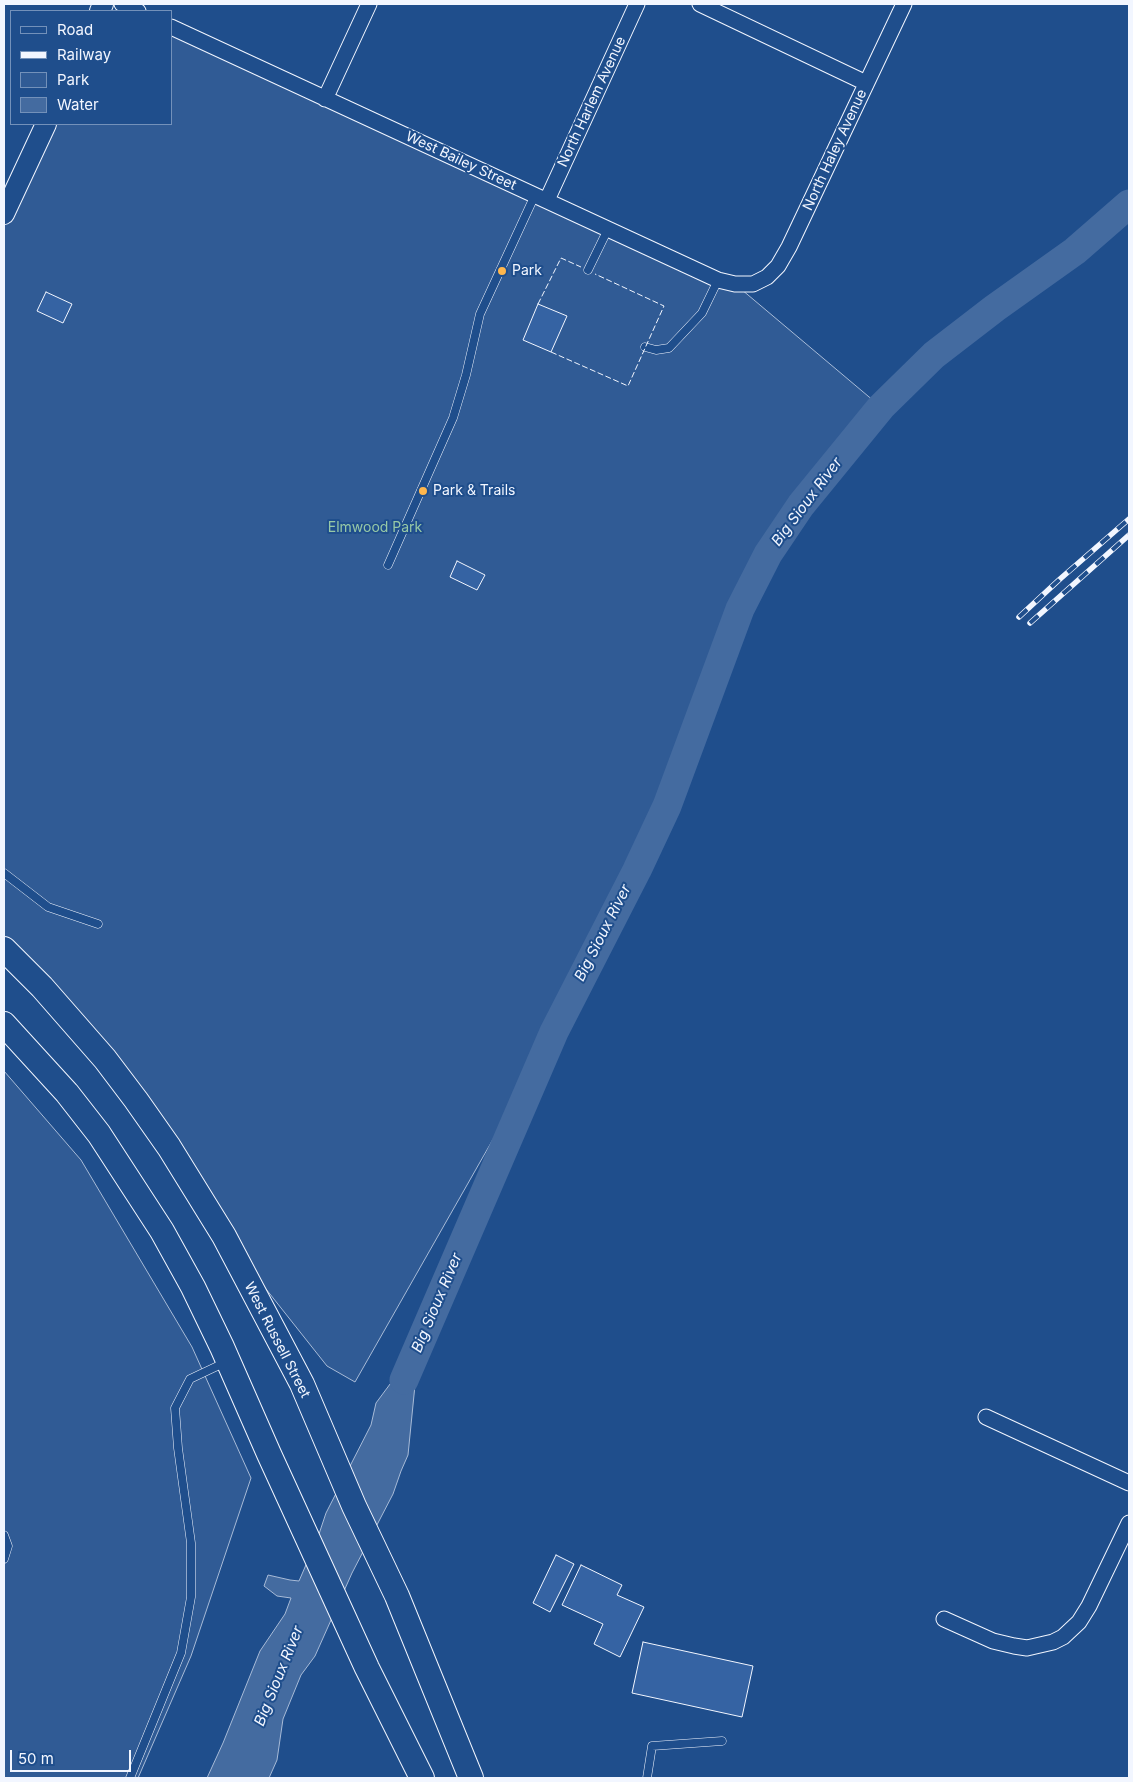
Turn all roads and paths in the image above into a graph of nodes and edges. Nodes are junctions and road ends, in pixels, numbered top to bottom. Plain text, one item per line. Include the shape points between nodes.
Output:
1 (122, 4) edge
2 (369, 4) edge
3 (637, 4) edge
4 (700, 4) edge
5 (904, 4) edge
6 (136, 10) edge
7 (172, 27) edge
8 (866, 83) junction
9 (325, 99) junction
10 (46, 125) edge
11 (541, 198) junction
12 (4, 214) edge
13 (608, 229) junction
14 (588, 270) dead end
15 (718, 280) junction
16 (752, 284) joint
17 (645, 347) dead end
18 (388, 566) dead end
19 (4, 873) edge
20 (98, 924) dead end
21 (4, 950) edge
22 (4, 1024) edge
23 (228, 1362) junction
24 (986, 1417) dead end
25 (1129, 1483) edge
26 (1129, 1523) edge
27 (4, 1535) edge
28 (4, 1559) edge
29 (944, 1619) dead end
30 (722, 1741) dead end
31 (130, 1778) edge
32 (422, 1778) edge
33 (471, 1778) edge
34 (647, 1778) edge

1 - 6 street
2 - 9 street
3 - 11 street, North Harlem Avenue
4 - 8 street
5 - 8 street, North Haley Avenue
7 - 9 street, West Bailey Street
8 - 16 street, North Haley Avenue via 789,247 778,266 767,277
9 - 11 street, West Bailey Street
10 - 12 main road
11 - 13 street, West Bailey Street
11 - 18 lane via 480,314 453,418
13 - 14 lane
13 - 15 street, West Bailey Street
15 - 16 street, West Bailey Street
15 - 17 lane via 702,314 669,348 656,350
19 - 20 lane via 48,908
21 - 33 highway, West Russell Street via 105,1059 169,1147 224,1236 302,1384 397,1596
22 - 23 highway via 67,1092 130,1180 193,1287
23 - 31 lane via 190,1379 175,1408 191,1543 191,1598 181,1653
23 - 32 highway via 367,1668
24 - 25 street
26 - 29 street via 1089,1606 1079,1622 1063,1637 1027,1648 993,1641
27 - 28 lane via 8,1546
30 - 34 lane via 652,1746

